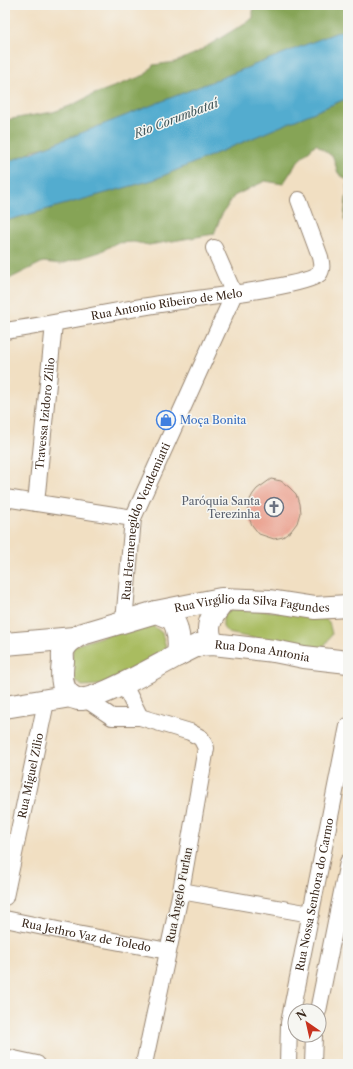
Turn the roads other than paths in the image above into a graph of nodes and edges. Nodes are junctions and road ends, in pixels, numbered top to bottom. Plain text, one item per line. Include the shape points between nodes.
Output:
1 (299, 200) dead end
2 (214, 248) dead end
3 (234, 294) junction
4 (54, 324) junction
5 (5, 331) edge
6 (5, 498) edge
7 (36, 503) junction
8 (132, 518) junction
9 (226, 600) junction
10 (347, 609) edge
11 (156, 612) junction
12 (124, 622) junction
13 (74, 638) junction
14 (5, 644) edge
15 (213, 644) junction
16 (178, 655) junction
17 (348, 662) edge
18 (119, 685) junction
19 (77, 697) junction
20 (46, 702) junction
21 (5, 707) edge
22 (140, 717) junction
23 (348, 726) edge
24 (348, 862) edge
25 (180, 891) junction
26 (5, 896) edge
27 (311, 914) junction
28 (5, 919) edge
29 (168, 951) junction
30 (320, 1003) edge
31 (314, 1043) edge
32 (5, 1057) edge
33 (37, 1064) edge
34 (144, 1064) edge
35 (288, 1064) edge
36 (313, 1064) edge

1 - 3 street, Rua Antonio Ribeiro de Melo via 317,247 322,266 319,273 301,282
2 - 3 street
3 - 4 street, Rua Antonio Ribeiro de Melo via 167,303
3 - 8 street, Rua Hermenegildo Vendemiatti
4 - 5 street, Rua Antonio Ribeiro de Melo
4 - 7 street, Travessa Izidoro Zílio
6 - 7 street
7 - 8 street
8 - 12 street, Rua Hermenegildo Vendemiatti
9 - 10 street, Rua Virgílio da Silva Fagundes via 270,601 315,608
9 - 11 street, Rua Virgílio da Silva Fagundes
9 - 15 street via 214,613 210,622 208,632
11 - 12 street, Rua Virgílio da Silva Fagundes
11 - 16 street via 173,619 179,643
12 - 13 street, Rua Virgílio da Silva Fagundes
13 - 14 street
13 - 19 street via 64,649 61,678 65,690
15 - 16 street, Rua Dona Antonia via 198,645
15 - 17 street, Rua Dona Antonia
16 - 18 street, Rua Dona Antonia
18 - 19 street, Rua Dona Antonia via 98,694
18 - 22 street via 127,691
19 - 20 street, Rua Dona Antonia
19 - 22 street via 112,716
20 - 21 street, Rua Dona Antonia
20 - 26 street, Rua Miguel Zilio
22 - 25 street, Rua Ângelo Furlan via 190,732 201,738 206,748
23 - 27 street, Rua Nossa Senhora do Carmo
24 - 30 street
25 - 27 street
25 - 29 street, Rua Ângelo Furlan
27 - 35 street, Rua Nossa Senhora do Carmo via 289,1023
28 - 29 street, Rua Jethro Vaz de Toledo
29 - 34 street, Rua Ângelo Furlan
31 - 36 street
32 - 33 street

